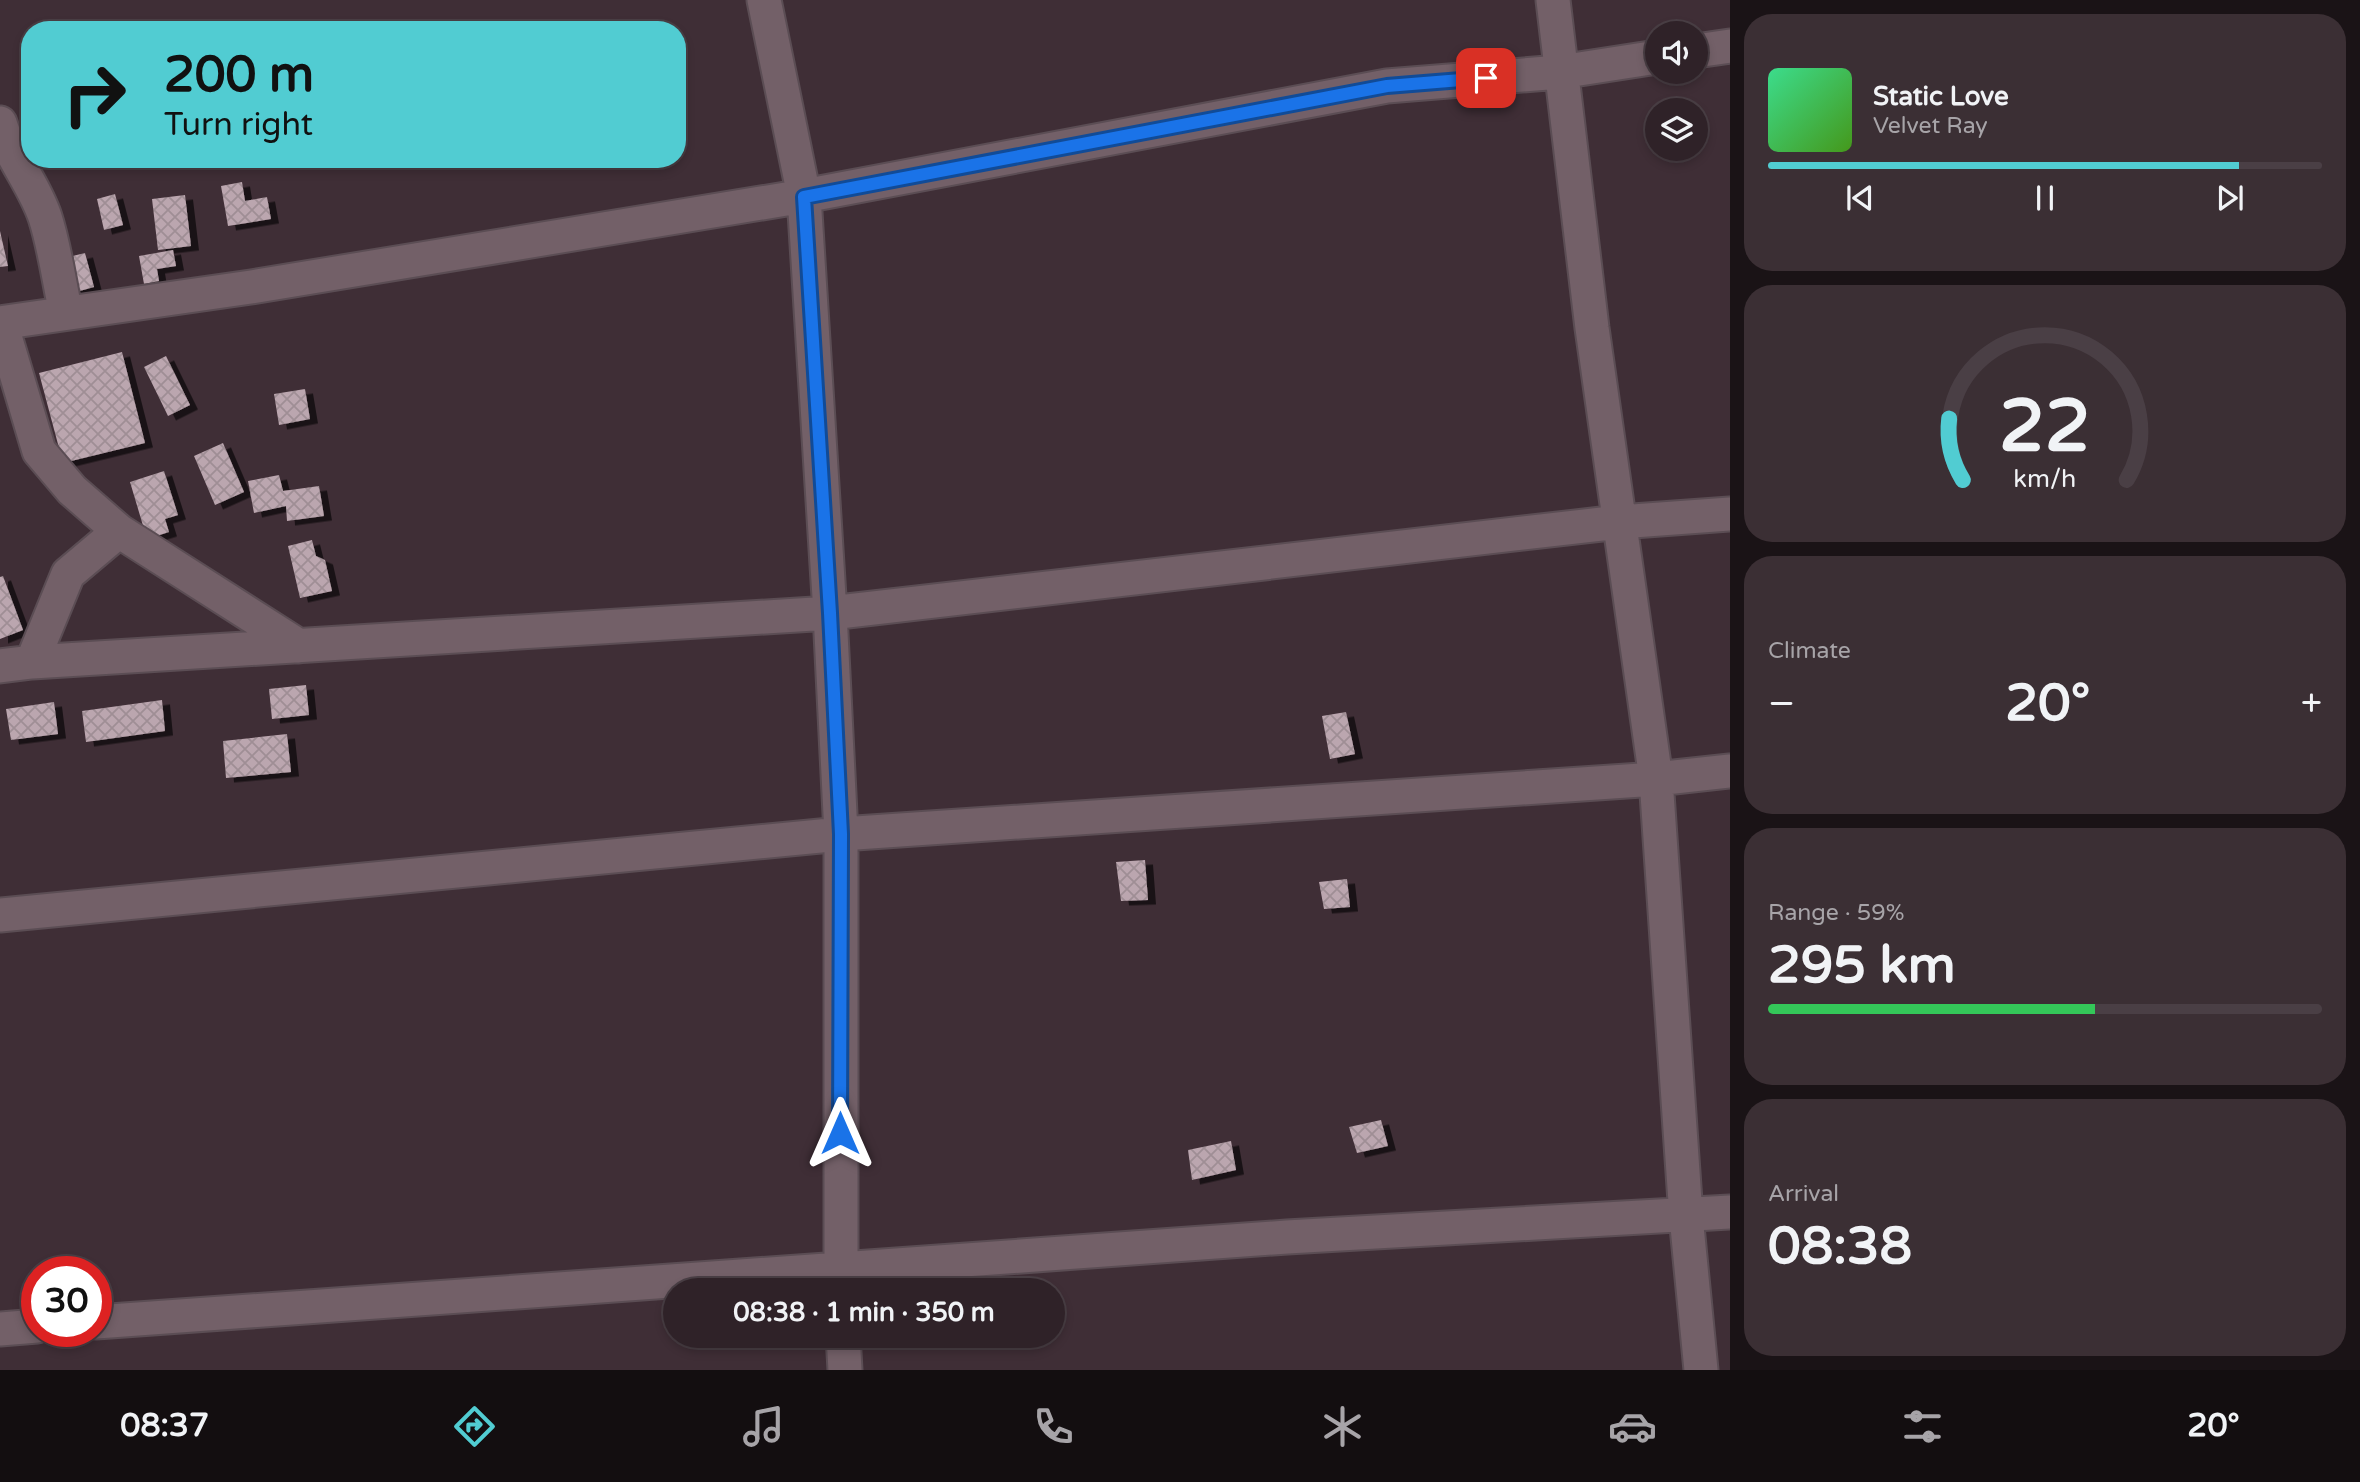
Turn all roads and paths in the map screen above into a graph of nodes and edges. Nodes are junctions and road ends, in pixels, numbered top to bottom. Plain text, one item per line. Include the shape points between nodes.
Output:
1 (1553, 0) edge
2 (772, 2) edge
3 (1730, 46) edge
4 (1708, 49) edge
5 (1645, 59) edge
6 (1560, 72) junction
7 (0, 123) edge
8 (21, 166) edge
9 (22, 168) edge
10 (804, 197) junction
11 (66, 313) junction
12 (0, 323) edge
13 (1730, 514) edge
14 (1619, 522) junction
15 (119, 531) junction
16 (830, 613) junction
17 (299, 646) junction
18 (32, 662) junction
19 (0, 666) edge
20 (1730, 771) edge
21 (1656, 779) junction
22 (841, 834) junction
23 (0, 915) edge
24 (1730, 1212) edge
25 (1686, 1216) junction
26 (840, 1278) edge
27 (851, 1278) edge
28 (663, 1289) edge
29 (112, 1321) edge
30 (21, 1327) edge
31 (0, 1329) edge
32 (844, 1348) edge
33 (845, 1370) edge
34 (1701, 1370) edge

1 - 6 street
2 - 10 street
3 - 4 street
5 - 6 street
6 - 10 street via 1387,86
6 - 14 street
7 - 8 street
9 - 11 street via 45,217
10 - 11 street
10 - 16 street
11 - 12 street
12 - 15 street via 39,451 72,490
13 - 14 street
14 - 16 street
14 - 21 street
15 - 17 street
15 - 18 street via 68,574
16 - 17 street
16 - 22 street
17 - 18 street
18 - 19 street
20 - 21 street
21 - 22 street
21 - 25 street
22 - 23 street
22 - 26 street
24 - 25 street
25 - 27 street via 1301,1236
25 - 34 street
28 - 29 street
30 - 31 street
32 - 33 street

